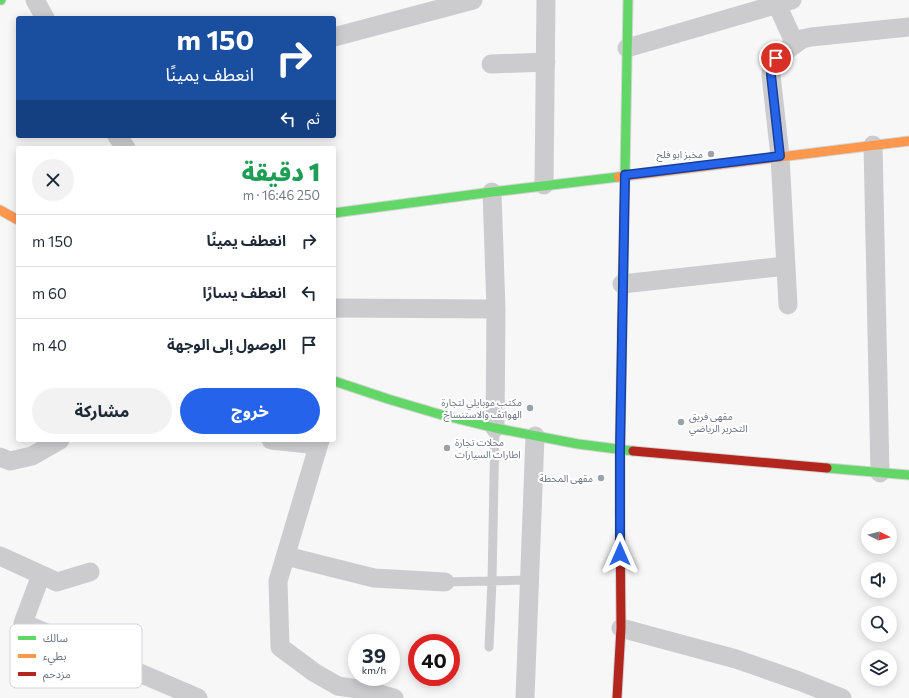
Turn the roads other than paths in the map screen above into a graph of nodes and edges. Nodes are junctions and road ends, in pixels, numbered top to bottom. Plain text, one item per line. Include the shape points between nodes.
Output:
1 (35, 0) edge
2 (473, 0) edge
3 (546, 0) edge
4 (628, 0) edge
5 (781, 2) edge
6 (418, 7) edge
7 (44, 16) edge
8 (909, 27) edge
9 (336, 36) edge
10 (795, 44) junction
11 (627, 48) junction
12 (546, 62) junction
13 (491, 64) dead end
14 (909, 141) edge
15 (873, 145) junction
16 (780, 156) junction
17 (625, 175) junction
18 (544, 185) junction
19 (492, 192) junction
20 (336, 213) edge
21 (786, 266) junction
22 (622, 284) junction
23 (788, 305) dead end
24 (336, 308) edge
25 (496, 309) junction
26 (336, 385) edge
27 (495, 428) junction
28 (535, 436) junction
29 (56, 442) edge
30 (303, 442) edge
31 (319, 443) edge
32 (620, 450) junction
33 (0, 457) edge
34 (880, 474) junction
35 (909, 475) edge
36 (0, 556) edge
37 (286, 556) junction
38 (90, 572) dead end
39 (41, 575) junction
40 (530, 580) junction
41 (492, 581) junction
42 (445, 582) joint
43 (25, 624) edge
44 (621, 628) junction
45 (489, 648) dead end
46 (142, 674) edge
47 (198, 698) edge
48 (394, 698) edge
49 (525, 698) edge
50 (617, 698) edge
51 (842, 698) edge

1 - 7 street
2 - 6 street
3 - 12 street
4 - 11 street
5 - 10 street
5 - 11 street
6 - 9 street
8 - 10 street via 811,37
10 - 16 street via 776,58 772,65
11 - 17 street
12 - 13 street
12 - 18 street
14 - 15 street
15 - 16 street
15 - 34 street
16 - 17 street
16 - 21 street
17 - 18 street
17 - 22 street
18 - 19 street
19 - 20 street
19 - 25 street
21 - 22 street
21 - 23 street
22 - 32 street
24 - 25 street
25 - 27 street
26 - 27 street
27 - 28 street
27 - 41 lane
28 - 32 street
28 - 40 street
29 - 33 street via 32,456 10,461
30 - 31 street
31 - 37 street
32 - 34 street
32 - 44 street
34 - 35 street
36 - 39 street
37 - 42 street via 374,578
37 - 48 street via 278,581 280,647 315,673 338,686
38 - 39 street via 57,582
39 - 43 street via 23,623
40 - 41 lane
40 - 49 street
41 - 42 lane
41 - 45 lane
44 - 50 street
44 - 51 street via 736,659
46 - 47 street

